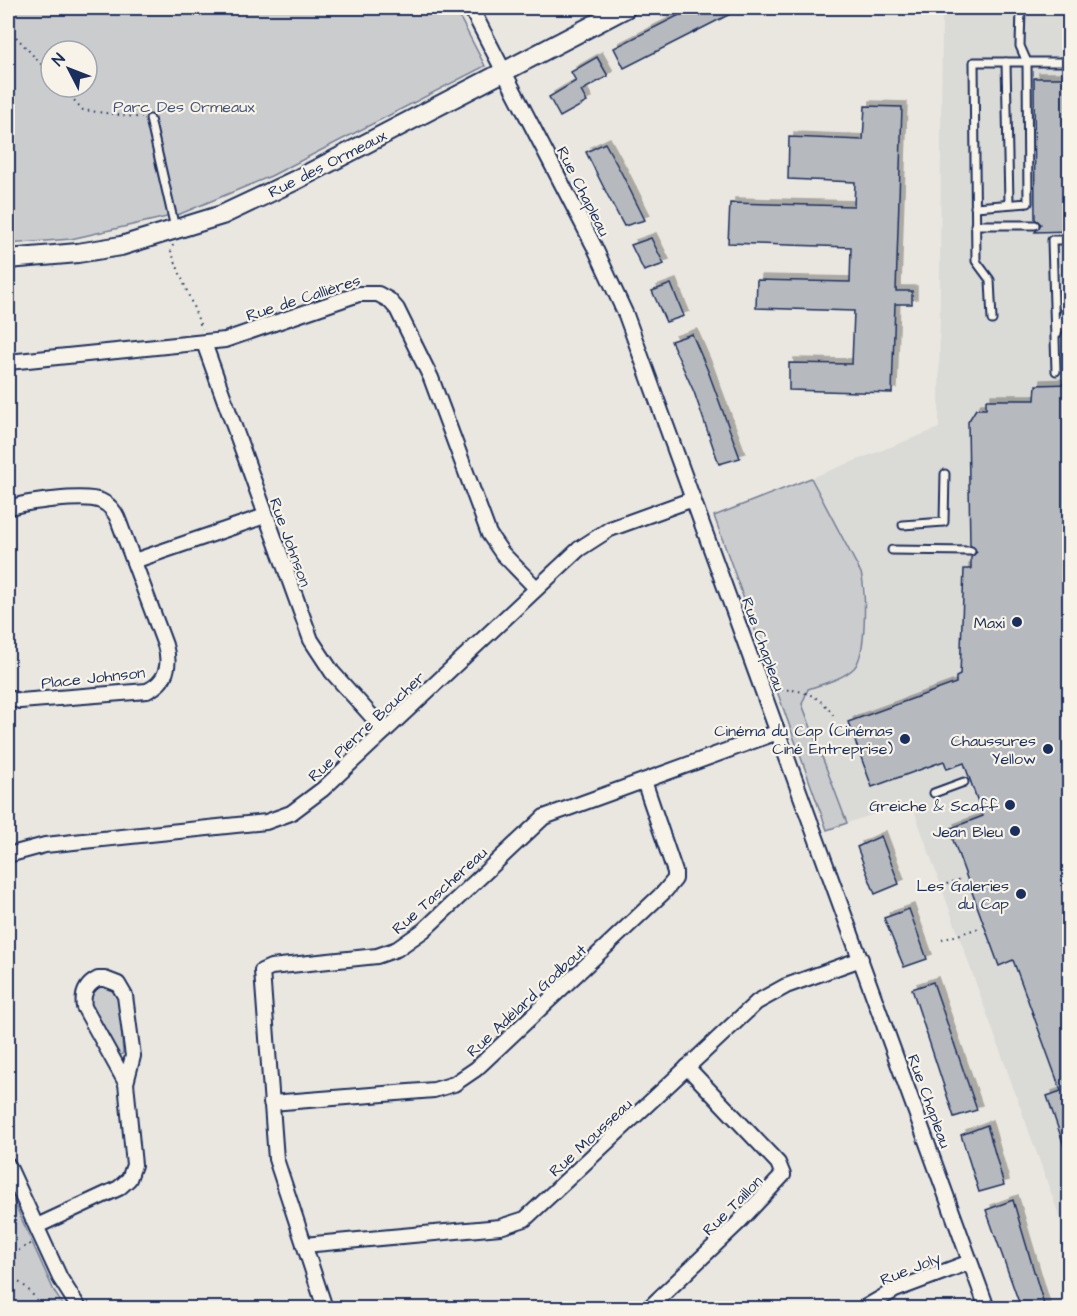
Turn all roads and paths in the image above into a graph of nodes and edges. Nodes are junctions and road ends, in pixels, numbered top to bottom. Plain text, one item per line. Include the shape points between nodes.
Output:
1 (471, 8) edge
2 (626, 8) edge
3 (1021, 8) edge
4 (8, 28) edge
5 (39, 62) edge
6 (1006, 62) junction
7 (1027, 62) junction
8 (1070, 62) edge
9 (504, 72) junction
10 (73, 99) edge
11 (150, 119) joint
12 (1009, 203) junction
13 (975, 207) junction
14 (975, 225) junction
15 (1035, 225) dead end
16 (175, 230) junction
17 (1070, 240) edge
18 (8, 259) edge
19 (1068, 266) edge
20 (992, 320) dead end
21 (1056, 338) junction
22 (204, 343) junction
23 (8, 362) edge
24 (1056, 371) dead end
25 (945, 474) dead end
26 (693, 499) junction
27 (8, 508) edge
28 (265, 516) junction
29 (903, 525) dead end
30 (892, 550) dead end
31 (970, 551) dead end
32 (134, 561) junction
33 (536, 588) junction
34 (775, 692) dead end
35 (8, 698) edge
36 (835, 719) dead end
37 (385, 731) junction
38 (778, 732) junction
39 (644, 782) junction
40 (964, 782) dead end
41 (934, 793) dead end
42 (8, 855) edge
43 (961, 879) dead end
44 (924, 892) dead end
45 (979, 928) dead end
46 (942, 940) dead end
47 (861, 959) junction
48 (687, 1067) junction
49 (126, 1083) junction
50 (271, 1104) junction
51 (8, 1165) edge
52 (40, 1232) junction
53 (304, 1245) junction
54 (8, 1256) edge
55 (970, 1262) junction
56 (8, 1278) edge
57 (41, 1308) edge
58 (79, 1308) edge
59 (325, 1308) edge
60 (649, 1308) edge
61 (864, 1308) edge
62 (987, 1308) edge

1 - 9 street, Rue Chapleau
2 - 9 street, Rue des Ormeaux
3 - 7 lane via 1020,46
4 - 5 path
6 - 7 lane
6 - 12 lane
6 - 13 lane via 974,62
7 - 8 lane
7 - 12 lane via 1028,203
9 - 16 street, Rue des Ormeaux via 294,181 222,214
9 - 26 street, Rue Chapleau via 617,293
10 - 11 path via 83,110
11 - 16 lane
12 - 13 lane
13 - 14 lane
14 - 15 lane
14 - 20 lane via 976,261 990,280
16 - 18 street, Rue des Ormeaux via 102,250
16 - 22 path via 171,251 203,330
17 - 21 lane via 1052,240
19 - 21 lane via 1068,302
21 - 24 lane
22 - 23 street, Rue de Callières
22 - 28 street, Rue Johnson
22 - 33 street, Rue de Callières via 240,336 359,294 372,292 389,300 432,378 489,534
25 - 29 lane via 944,522
26 - 33 street, Rue Pierre Boucher via 598,536
26 - 38 street, Rue Chapleau
27 - 32 street, Place Johnson via 87,498 100,501 116,515
28 - 32 street
28 - 37 street, Rue Johnson via 311,640 332,672
30 - 31 lane
32 - 35 street, Place Johnson via 168,656 168,669 158,684 147,691 20,701
33 - 37 street, Rue Pierre Boucher
34 - 36 path via 805,692 830,707
37 - 42 street, Rue Pierre Boucher via 324,789 303,806 278,818 246,826 45,845
38 - 39 street, Rue Taschereau
38 - 47 street, Rue Chapleau
39 - 50 street, Rue Taschereau via 544,817 424,930 397,949 377,956 264,968 261,978
39 - 50 street, Rue Adélard Godbout via 675,879 476,1070 454,1084 434,1090
40 - 41 lane
43 - 44 path
45 - 46 path
47 - 48 street, Rue Mousseau via 765,997
47 - 55 street, Rue Chapleau
48 - 53 street, Rue Mousseau via 539,1207 516,1223
48 - 60 street, Rue Taillon via 778,1163 783,1175
49 - 49 street via 133,1056 125,996 118,984 98,979 84,994 84,1007
49 - 52 street via 134,1165 129,1179
50 - 53 street, Rue Taschereau via 279,1174
51 - 52 street
52 - 54 path
52 - 58 street via 60,1278
53 - 59 street, Rue Taschereau
55 - 61 street, Rue Joly via 895,1290
55 - 62 street, Rue Chapleau
56 - 57 path via 26,1287

